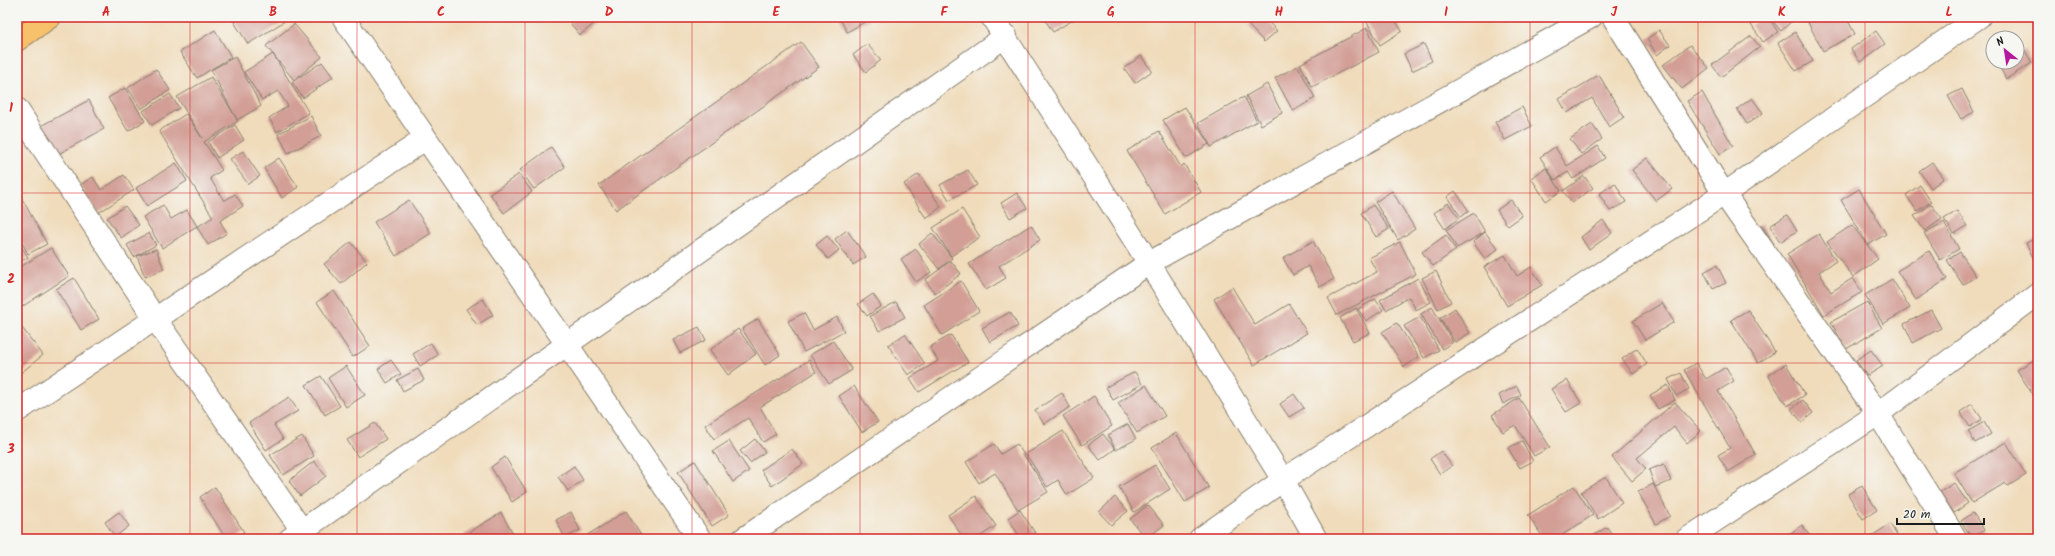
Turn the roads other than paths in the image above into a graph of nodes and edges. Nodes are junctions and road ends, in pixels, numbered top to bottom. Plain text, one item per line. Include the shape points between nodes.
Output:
1 (50, 17) edge
2 (343, 17) edge
3 (992, 17) edge
4 (1591, 17) edge
5 (1613, 17) edge
6 (1979, 17) edge
7 (1006, 36) junction
8 (17, 40) edge
9 (17, 109) edge
10 (425, 139) junction
11 (1724, 194) junction
12 (1149, 263) junction
13 (2038, 294) edge
14 (156, 320) junction
15 (567, 346) junction
16 (17, 411) edge
17 (1878, 414) junction
18 (1282, 480) junction
19 (300, 536) edge
20 (700, 539) edge
21 (743, 539) edge
22 (1200, 539) edge
23 (1316, 539) edge
24 (1687, 539) edge
25 (1956, 539) edge

1 - 8 highway
2 - 10 street
3 - 7 street
4 - 12 street
5 - 11 street
6 - 11 street
7 - 12 street
7 - 15 street
9 - 14 street
10 - 14 street
10 - 15 street
11 - 17 street
11 - 18 street
12 - 18 street
12 - 21 street
13 - 17 street
14 - 16 street
14 - 19 street
15 - 19 street
15 - 20 street
17 - 24 street
17 - 25 street
18 - 22 street
18 - 23 street

